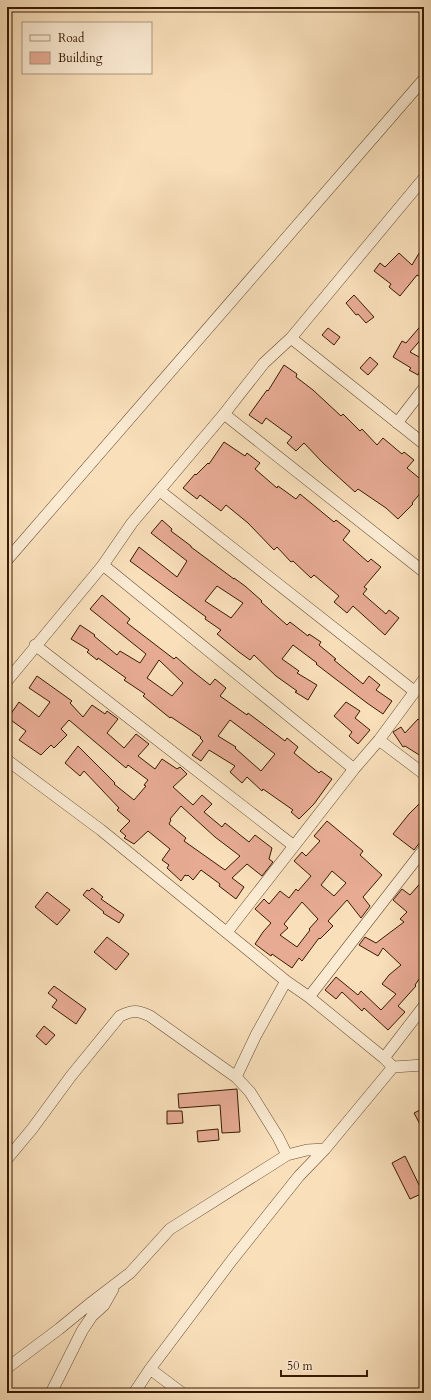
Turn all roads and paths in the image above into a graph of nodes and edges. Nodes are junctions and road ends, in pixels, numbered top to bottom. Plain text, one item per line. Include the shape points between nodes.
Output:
1 (424, 79) edge
2 (424, 178) edge
3 (291, 338) junction
4 (424, 388) edge
5 (224, 414) junction
6 (397, 423) junction
7 (424, 444) edge
8 (160, 491) junction
9 (7, 560) edge
10 (103, 565) junction
11 (424, 572) edge
12 (35, 645) junction
13 (424, 679) edge
14 (7, 681) edge
15 (414, 691) junction
16 (379, 740) junction
17 (7, 760) edge
18 (354, 769) junction
19 (424, 774) edge
20 (294, 846) junction
21 (424, 849) edge
22 (227, 932) junction
23 (286, 980) junction
24 (309, 997) junction
25 (424, 1006) edge
26 (384, 1058) junction
27 (424, 1065) edge
28 (393, 1067) junction
29 (236, 1077) junction
30 (325, 1149) junction
31 (287, 1155) junction
32 (7, 1159) edge
33 (117, 1284) junction
34 (7, 1368) edge
35 (150, 1369) junction
36 (51, 1393) edge
37 (134, 1393) edge
38 (182, 1393) edge

1 - 9 street
2 - 3 street
3 - 5 street via 264,364
3 - 6 street
4 - 6 street
5 - 8 street
5 - 11 street
6 - 7 street
8 - 10 street via 132,523
8 - 15 street
10 - 12 street
10 - 18 street
12 - 14 street
12 - 20 street
13 - 15 street
15 - 16 street
16 - 18 street
16 - 19 street
17 - 22 street via 101,830
18 - 20 street
20 - 22 street
21 - 24 street
22 - 23 street
23 - 24 street
23 - 29 street
24 - 26 street
25 - 26 street
26 - 28 street
27 - 28 street
28 - 30 street
29 - 31 street via 250,1092
29 - 32 street via 150,1016 140,1011 130,1011 120,1016
30 - 31 street
30 - 35 street via 232,1260
31 - 33 street via 170,1229
33 - 34 street
33 - 36 street via 104,1305 82,1330
35 - 37 street
35 - 38 street

